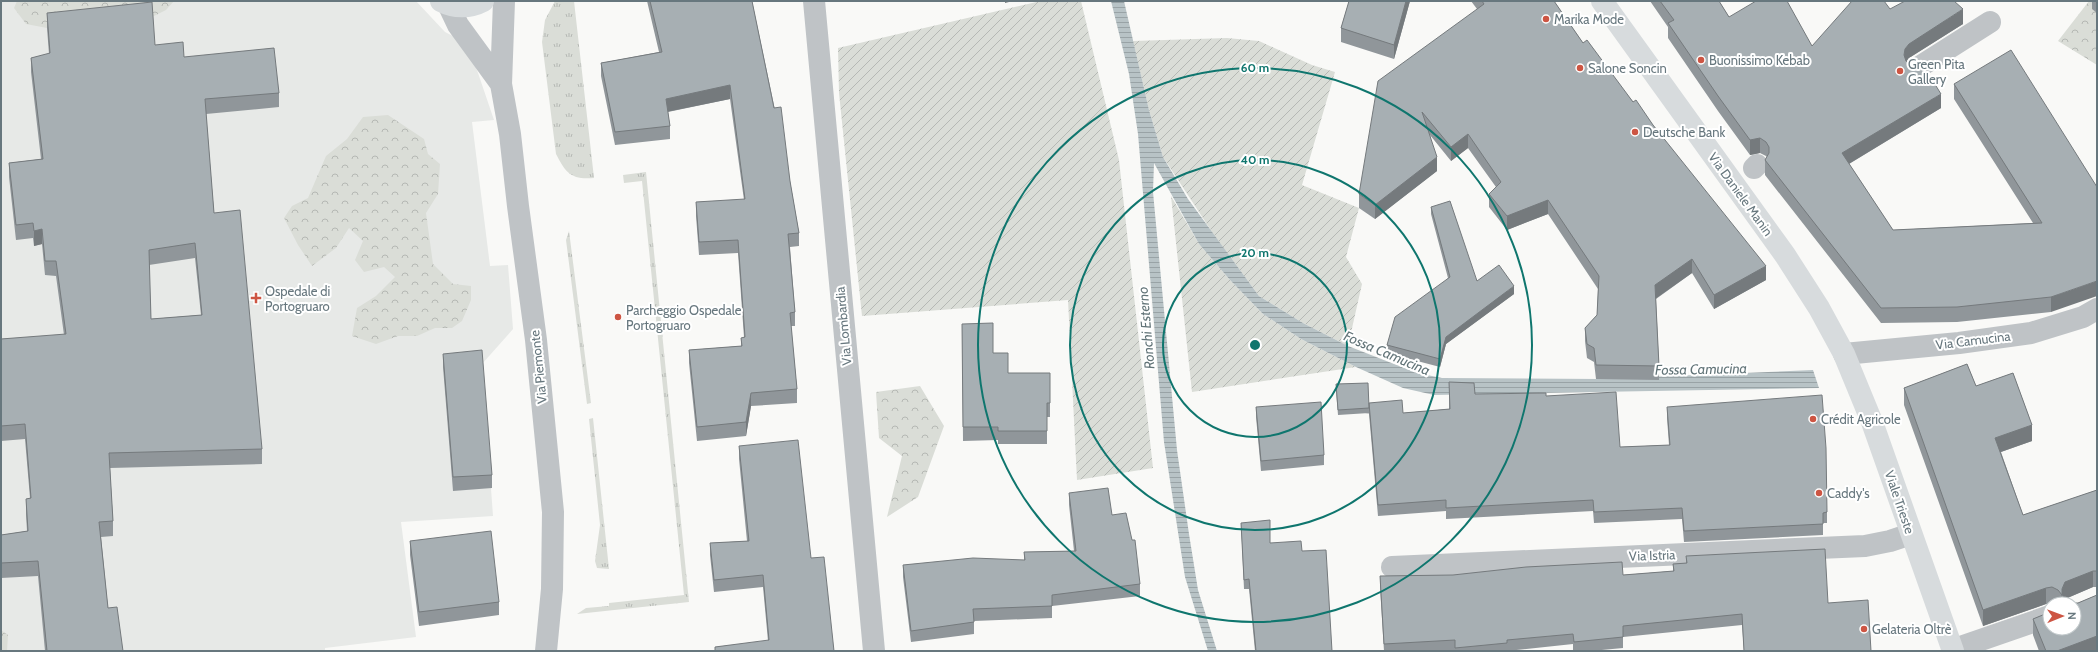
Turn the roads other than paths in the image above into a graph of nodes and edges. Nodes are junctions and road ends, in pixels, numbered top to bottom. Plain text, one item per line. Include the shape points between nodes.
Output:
1 (483, 1) edge
2 (504, 1) edge
3 (814, 1) edge
4 (1602, 1) edge
5 (445, 3) edge
6 (1990, 22) dead end
7 (1916, 69) edge
8 (501, 84) junction
9 (2097, 309) edge
10 (1844, 354) junction
11 (1911, 534) junction
12 (1392, 567) dead end
13 (2042, 619) edge
14 (546, 651) edge
15 (874, 651) edge
16 (1953, 651) edge

1 - 5 main road via 464,6
2 - 8 street, Via Piemonte
3 - 15 street, Via Lombardia
4 - 10 main road, Via Daniele Manin via 1785,256 1819,308
5 - 8 street, Via Piemonte
6 - 7 street
8 - 14 street, Via Piemonte via 510,134 536,340 550,475 554,546
9 - 10 street, Via Camucina via 2083,317 2031,333 1952,344
10 - 11 main road, Viale Trieste via 1872,422
11 - 12 street, Via Istria via 1890,542 1865,546
11 - 16 main road, Viale Trieste
13 - 16 street

